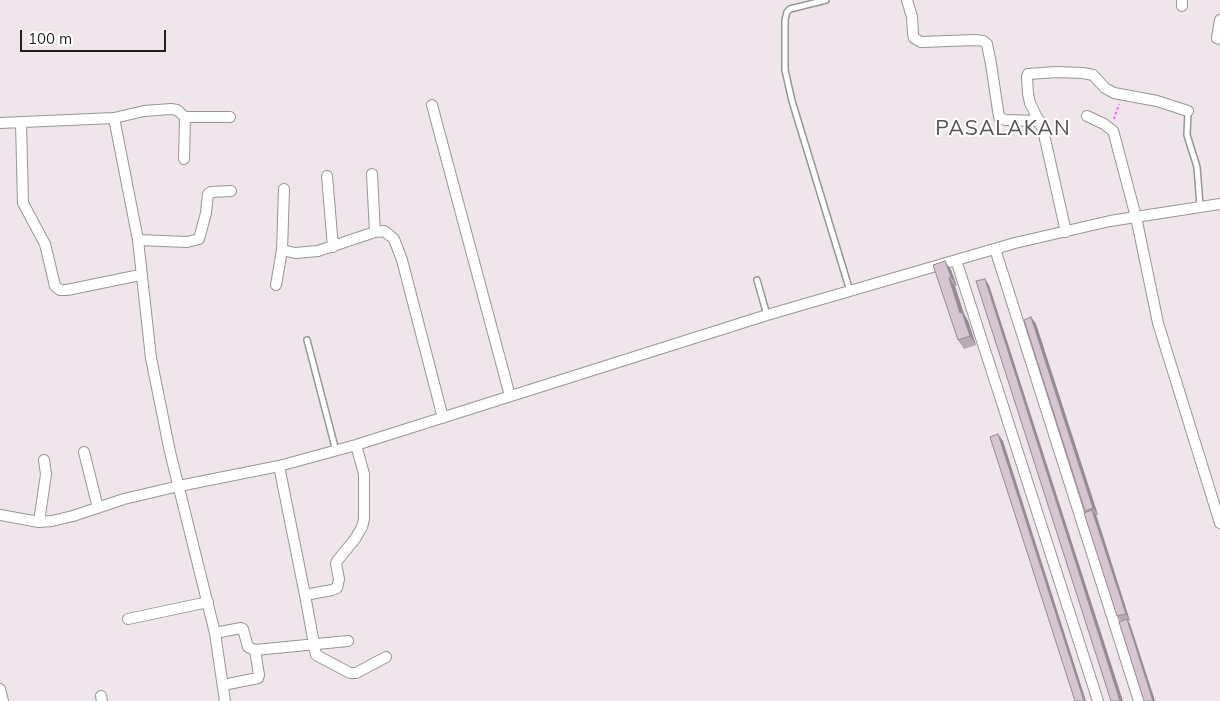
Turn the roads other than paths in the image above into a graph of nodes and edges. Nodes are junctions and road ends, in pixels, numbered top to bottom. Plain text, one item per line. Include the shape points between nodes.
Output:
1 (826, 0) edge
2 (906, 0) edge
3 (1220, 20) edge
4 (1220, 39) edge
5 (432, 105) dead end
6 (1188, 110) joint
7 (1087, 116) dead end
8 (186, 117) junction
9 (230, 117) dead end
10 (114, 118) junction
11 (1040, 121) junction
12 (0, 123) edge
13 (21, 123) junction
14 (184, 159) dead end
15 (372, 174) dead end
16 (327, 176) dead end
17 (284, 189) dead end
18 (231, 191) dead end
19 (1220, 204) edge
20 (1200, 206) junction
21 (1136, 217) junction
22 (375, 232) junction
23 (1066, 232) junction
24 (138, 240) junction
25 (333, 247) junction
26 (995, 249) junction
27 (282, 250) junction
28 (956, 260) junction
29 (140, 275) junction
30 (757, 280) dead end
31 (276, 285) dead end
32 (850, 292) junction
33 (767, 315) junction
34 (306, 340) dead end
35 (510, 396) junction
36 (443, 418) junction
37 (356, 445) junction
38 (336, 451) junction
39 (84, 452) dead end
40 (44, 460) dead end
41 (279, 466) junction
42 (179, 486) junction
43 (98, 508) junction
44 (0, 515) edge
45 (39, 522) junction
46 (1220, 523) edge
47 (306, 595) junction
48 (208, 602) junction
49 (128, 619) dead end
50 (215, 633) junction
51 (348, 641) dead end
52 (313, 645) junction
53 (255, 650) junction
54 (386, 657) dead end
55 (223, 685) junction
56 (0, 689) edge
57 (3, 701) edge
58 (225, 701) edge
59 (1098, 701) edge
60 (1139, 701) edge

1 - 32 lane via 787,12 785,70
2 - 11 street via 914,38 921,42 975,40 987,44 999,117
3 - 4 street via 1217,38
5 - 35 street
6 - 11 street via 1123,96 1106,88 1093,75 1030,73 1027,77 1028,94
6 - 20 lane via 1187,135 1197,167
7 - 21 street via 1113,131
8 - 9 street
8 - 10 street via 171,109
8 - 14 street
10 - 13 street
10 - 24 street
11 - 23 street
12 - 13 street
13 - 29 street via 23,203 45,244 55,286 67,290
15 - 22 street
16 - 25 street
17 - 27 street
18 - 24 street via 208,194 199,239 187,242
19 - 20 street
20 - 21 street
21 - 23 street
21 - 46 street via 1158,324
22 - 25 street
22 - 36 street via 384,231 394,239 402,260
23 - 26 street
24 - 29 street
25 - 27 street via 307,252
26 - 28 street
26 - 60 street
27 - 31 street
28 - 32 street
28 - 59 street
29 - 42 street via 151,358
30 - 33 lane
32 - 33 street
33 - 35 street
34 - 38 lane
35 - 36 street
36 - 37 street
37 - 38 street
37 - 47 street via 364,474 362,527 337,561 337,588
38 - 41 street
39 - 43 street
40 - 45 street via 46,474
41 - 42 street
41 - 47 street
42 - 43 street
42 - 48 street
43 - 45 street
44 - 45 street
47 - 52 street
48 - 49 street
48 - 50 street
50 - 53 street via 243,629 248,647
50 - 55 street
51 - 52 street
52 - 53 street
52 - 54 street via 316,655 356,674
53 - 55 street via 258,678
55 - 58 street
56 - 57 street

